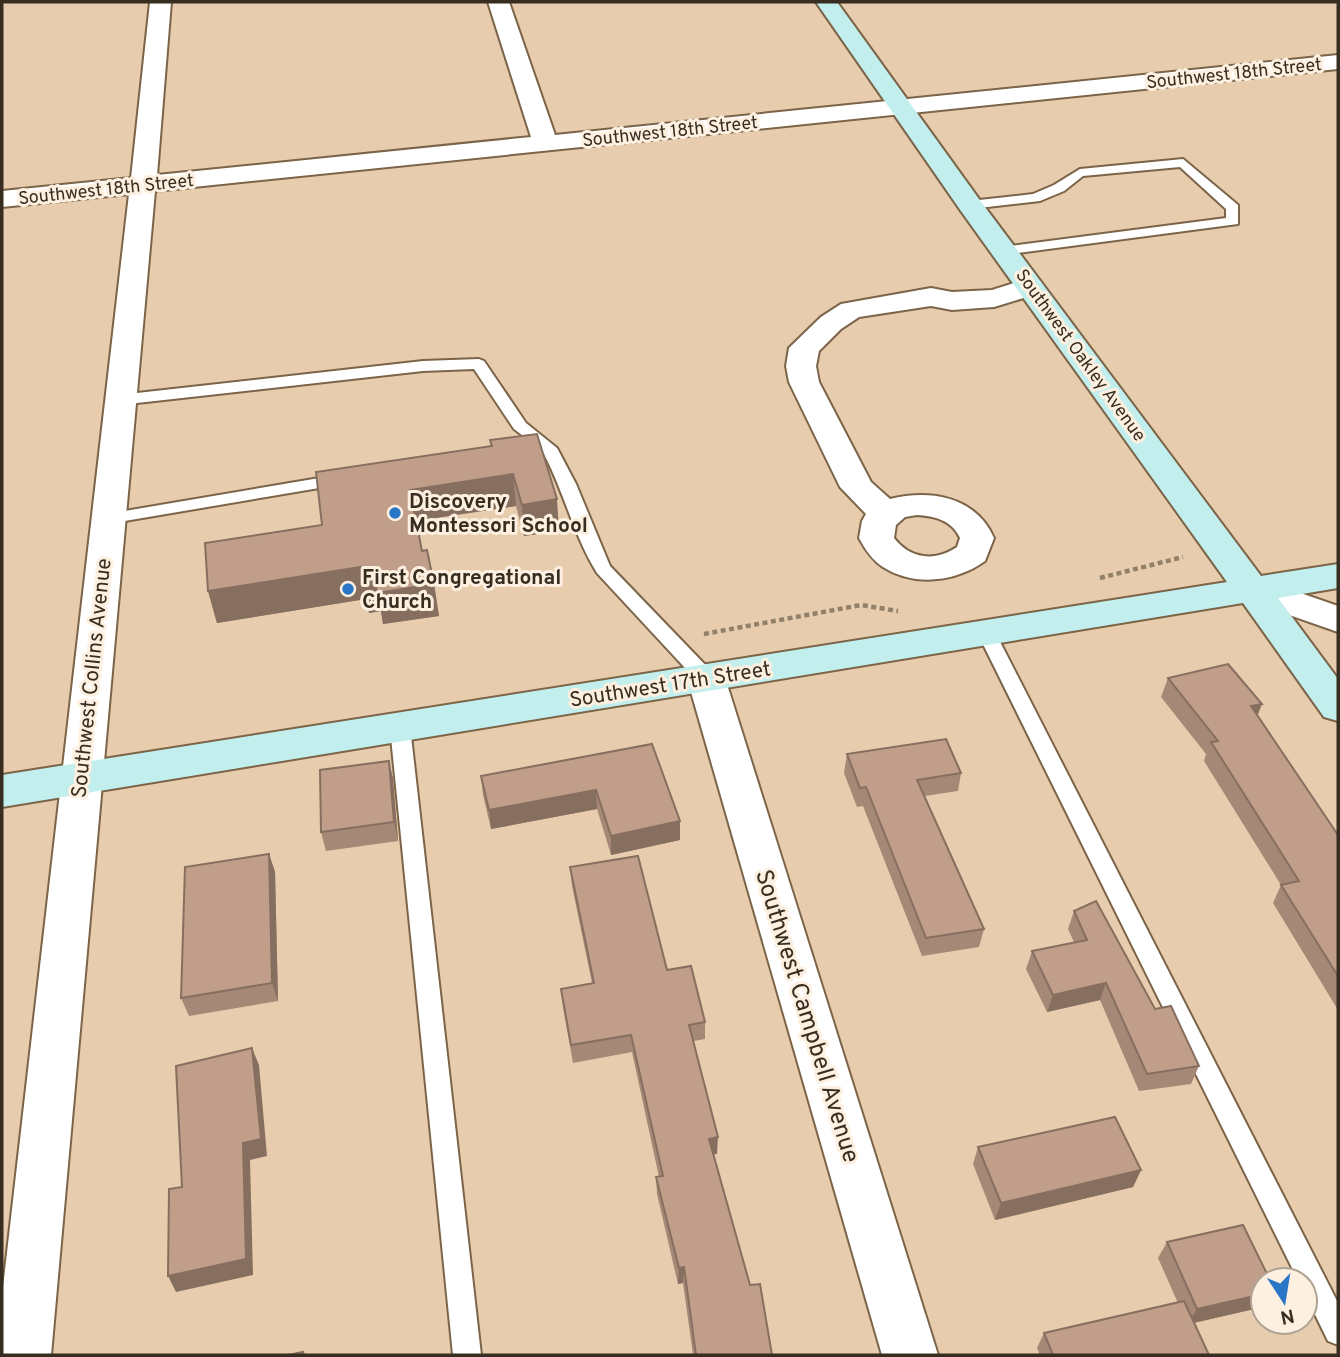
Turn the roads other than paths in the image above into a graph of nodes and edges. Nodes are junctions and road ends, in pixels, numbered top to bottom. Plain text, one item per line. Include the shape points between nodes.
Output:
1 (160, 2) edge
2 (498, 2) edge
3 (826, 2) edge
4 (1338, 62) edge
5 (901, 106) junction
6 (546, 144) junction
7 (144, 185) junction
8 (2, 199) edge
9 (970, 205) junction
10 (1003, 251) junction
11 (1030, 287) junction
12 (119, 400) junction
13 (549, 448) junction
14 (494, 456) edge
15 (358, 477) edge
16 (886, 514) dead end
17 (107, 519) junction
18 (1338, 576) edge
19 (1254, 589) junction
20 (1338, 620) edge
21 (987, 634) junction
22 (706, 677) junction
23 (1338, 707) edge
24 (400, 727) junction
25 (81, 778) junction
26 (2, 791) edge
27 (1338, 1331) edge
28 (23, 1355) edge
29 (467, 1355) edge
30 (910, 1355) edge

1 - 7 street, Southwest Collins Avenue
2 - 6 street
3 - 5 street, Southwest Oakley Avenue
4 - 5 street, Southwest 18th Street
5 - 6 street, Southwest 18th Street
5 - 9 street, Southwest Oakley Avenue
6 - 7 street, Southwest 18th Street
7 - 8 street, Southwest 18th Street
7 - 12 street, Southwest Collins Avenue
9 - 10 street, Southwest Oakley Avenue
9 - 10 lane via 1035,198 1080,173 1183,163 1233,208 1233,221
10 - 11 street, Southwest Oakley Avenue
11 - 16 street via 994,298 951,301 932,297 851,310 804,348 804,382 857,487
11 - 19 street, Southwest Oakley Avenue
12 - 13 lane via 423,366 479,364 520,426
12 - 17 street, Southwest Collins Avenue
13 - 14 lane
13 - 22 lane via 604,569
15 - 17 lane
17 - 25 street, Southwest Collins Avenue
18 - 19 street, Southwest 17th Street
19 - 20 street
19 - 21 street, Southwest 17th Street
19 - 23 street, Southwest Oakley Avenue
21 - 22 street, Southwest 17th Street
21 - 27 lane
22 - 24 street, Southwest 17th Street
22 - 30 street, Southwest Campbell Avenue
24 - 25 street, Southwest 17th Street
24 - 29 lane
25 - 26 street, Southwest 17th Street
25 - 28 street, Southwest Collins Avenue

